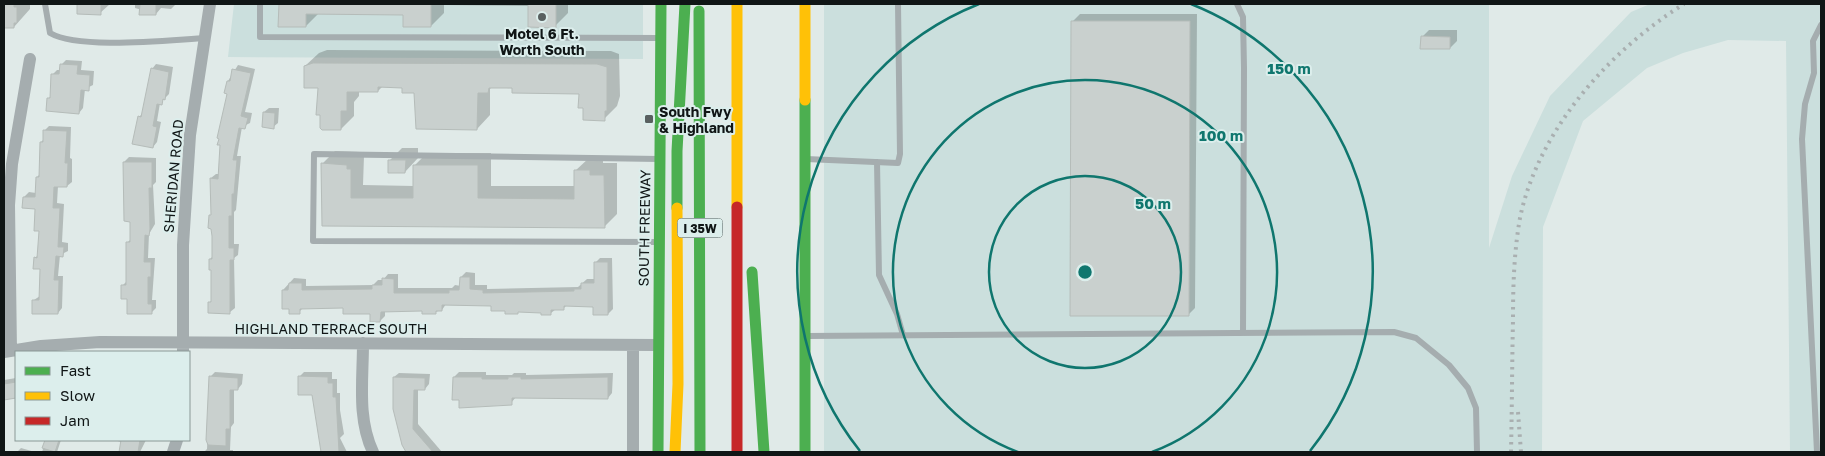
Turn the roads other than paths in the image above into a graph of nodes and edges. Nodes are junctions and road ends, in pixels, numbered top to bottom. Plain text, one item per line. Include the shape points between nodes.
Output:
1 (45, 4) edge
2 (210, 4) edge
3 (260, 4) edge
4 (662, 4) edge
5 (685, 4) edge
6 (699, 4) edge
7 (805, 4) edge
8 (898, 4) edge
9 (1237, 4) edge
10 (737, 10) edge
11 (1821, 25) edge
12 (206, 38) junction
13 (661, 38) junction
14 (30, 59) dead end
15 (660, 158) junction
16 (805, 159) junction
17 (877, 162) junction
18 (8, 164) edge
19 (749, 211) dead end
20 (659, 242) junction
21 (751, 256) dead end
22 (1243, 333) junction
23 (903, 335) junction
24 (805, 336) junction
25 (363, 343) junction
26 (633, 345) junction
27 (658, 345) junction
28 (183, 347) edge
29 (16, 351) edge
30 (7, 352) edge
31 (373, 452) edge
32 (633, 452) edge
33 (658, 452) edge
34 (675, 452) edge
35 (700, 452) edge
36 (737, 452) edge
37 (764, 452) edge
38 (805, 452) edge
39 (1477, 452) edge
40 (1817, 452) edge

1 - 12 lane via 50,32 60,39 84,42
2 - 12 street, SHERIDAN ROAD
3 - 13 lane via 260,37
4 - 13 main road, SOUTH FREEWAY
5 - 34 main road via 677,151 678,384
6 - 35 main road, I 35W
7 - 16 main road
8 - 17 lane via 900,154 898,163
9 - 22 lane via 1243,17 1244,68
10 - 19 main road
10 - 36 main road, I 35W
11 - 40 lane via 1813,41 1814,73 1805,104 1802,139
12 - 28 street, SHERIDAN ROAD via 190,135 183,244
13 - 15 main road, SOUTH FREEWAY
14 - 18 street
15 - 20 main road, SOUTH FREEWAY
15 - 20 lane via 314,154 313,241
16 - 17 lane
16 - 24 main road
17 - 23 lane via 879,275
18 - 30 street
20 - 27 main road, SOUTH FREEWAY
21 - 37 main road
22 - 23 lane
22 - 39 lane via 1394,332 1416,338 1449,365 1468,388 1476,408
23 - 24 lane
24 - 38 main road
25 - 26 street, HIGHLAND TERRACE SOUTH
25 - 28 street, HIGHLAND TERRACE SOUTH
25 - 31 street via 362,414
26 - 27 street, HIGHLAND TERRACE SOUTH
26 - 32 street
27 - 33 main road, SOUTH FREEWAY
28 - 29 street, HIGHLAND TERRACE SOUTH via 100,342

